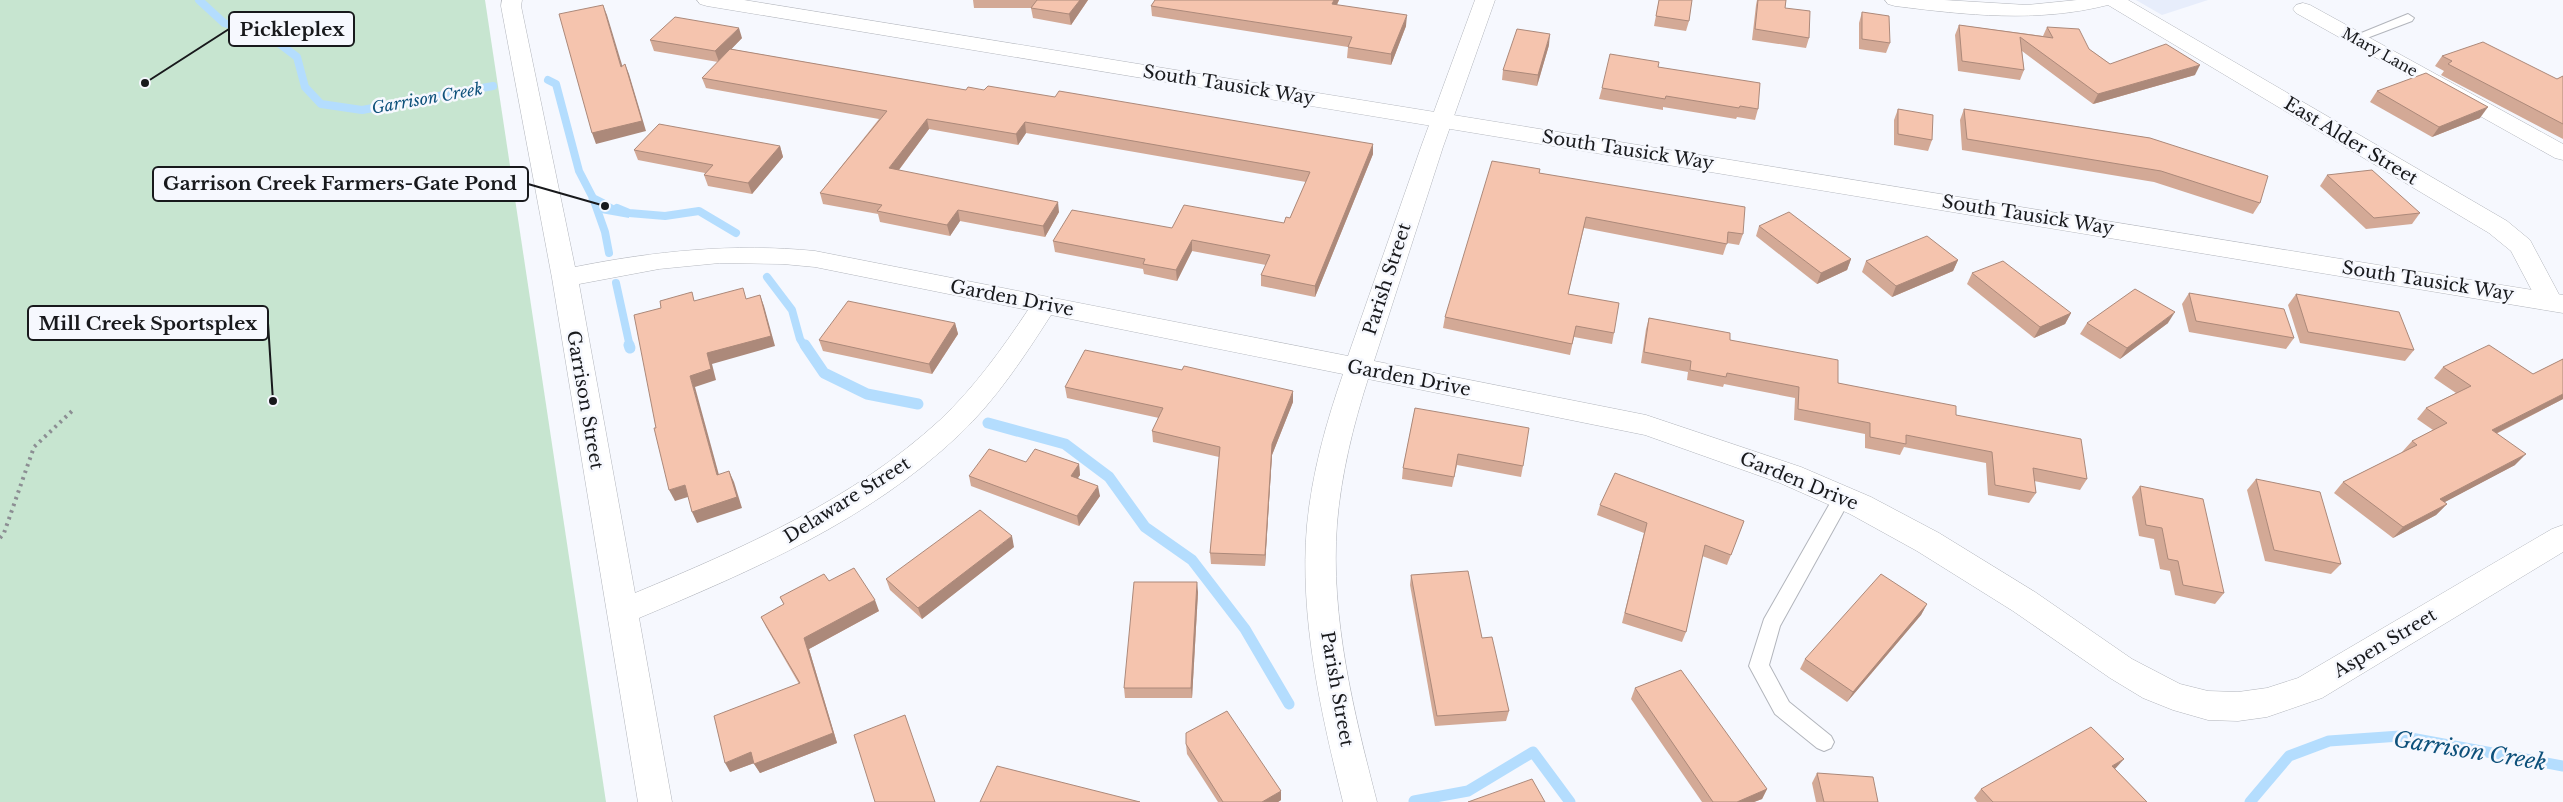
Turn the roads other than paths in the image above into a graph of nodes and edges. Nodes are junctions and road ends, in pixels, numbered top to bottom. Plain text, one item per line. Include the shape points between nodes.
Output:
1 (512, 0) edge
2 (707, 0) edge
3 (1485, 0) edge
4 (1895, 0) edge
5 (2104, 0) edge
6 (2114, 0) edge
7 (2302, 9) dead end
8 (2408, 18) dead end
9 (2355, 38) junction
10 (1440, 120) junction
11 (2563, 153) edge
12 (565, 278) junction
13 (2556, 302) edge
14 (1045, 304) junction
15 (1358, 368) junction
16 (1843, 496) junction
17 (2563, 537) edge
18 (621, 612) junction
19 (2193, 703) joint
20 (1824, 742) dead end
21 (655, 802) edge
22 (1360, 802) edge

1 - 12 street, Garrison Street
2 - 10 street, South Tausick Way
3 - 10 street, Parish Street
4 - 5 street via 1988,11 2028,11 2064,9
6 - 13 street, East Alder Street via 2498,227 2521,246
7 - 9 street, Mary Lane
8 - 9 lane
9 - 11 street, Mary Lane
10 - 13 street, South Tausick Way
10 - 15 street, Parish Street
12 - 14 street, Garden Drive via 655,261 748,253 815,259
12 - 18 street, Garrison Street
14 - 15 street, Garden Drive
14 - 18 street, Delaware Street via 991,383 950,427 904,467 774,545
15 - 16 street, Garden Drive via 1646,425
15 - 22 street, Parish Street via 1338,435 1327,493 1321,558 1326,630 1337,702
16 - 19 street, Garden Drive via 1926,540 1992,581 2151,688
16 - 20 lane via 1770,625 1758,666 1782,708
17 - 19 street, Aspen Street via 2310,688 2271,703 2233,708
18 - 21 street, Garrison Street

